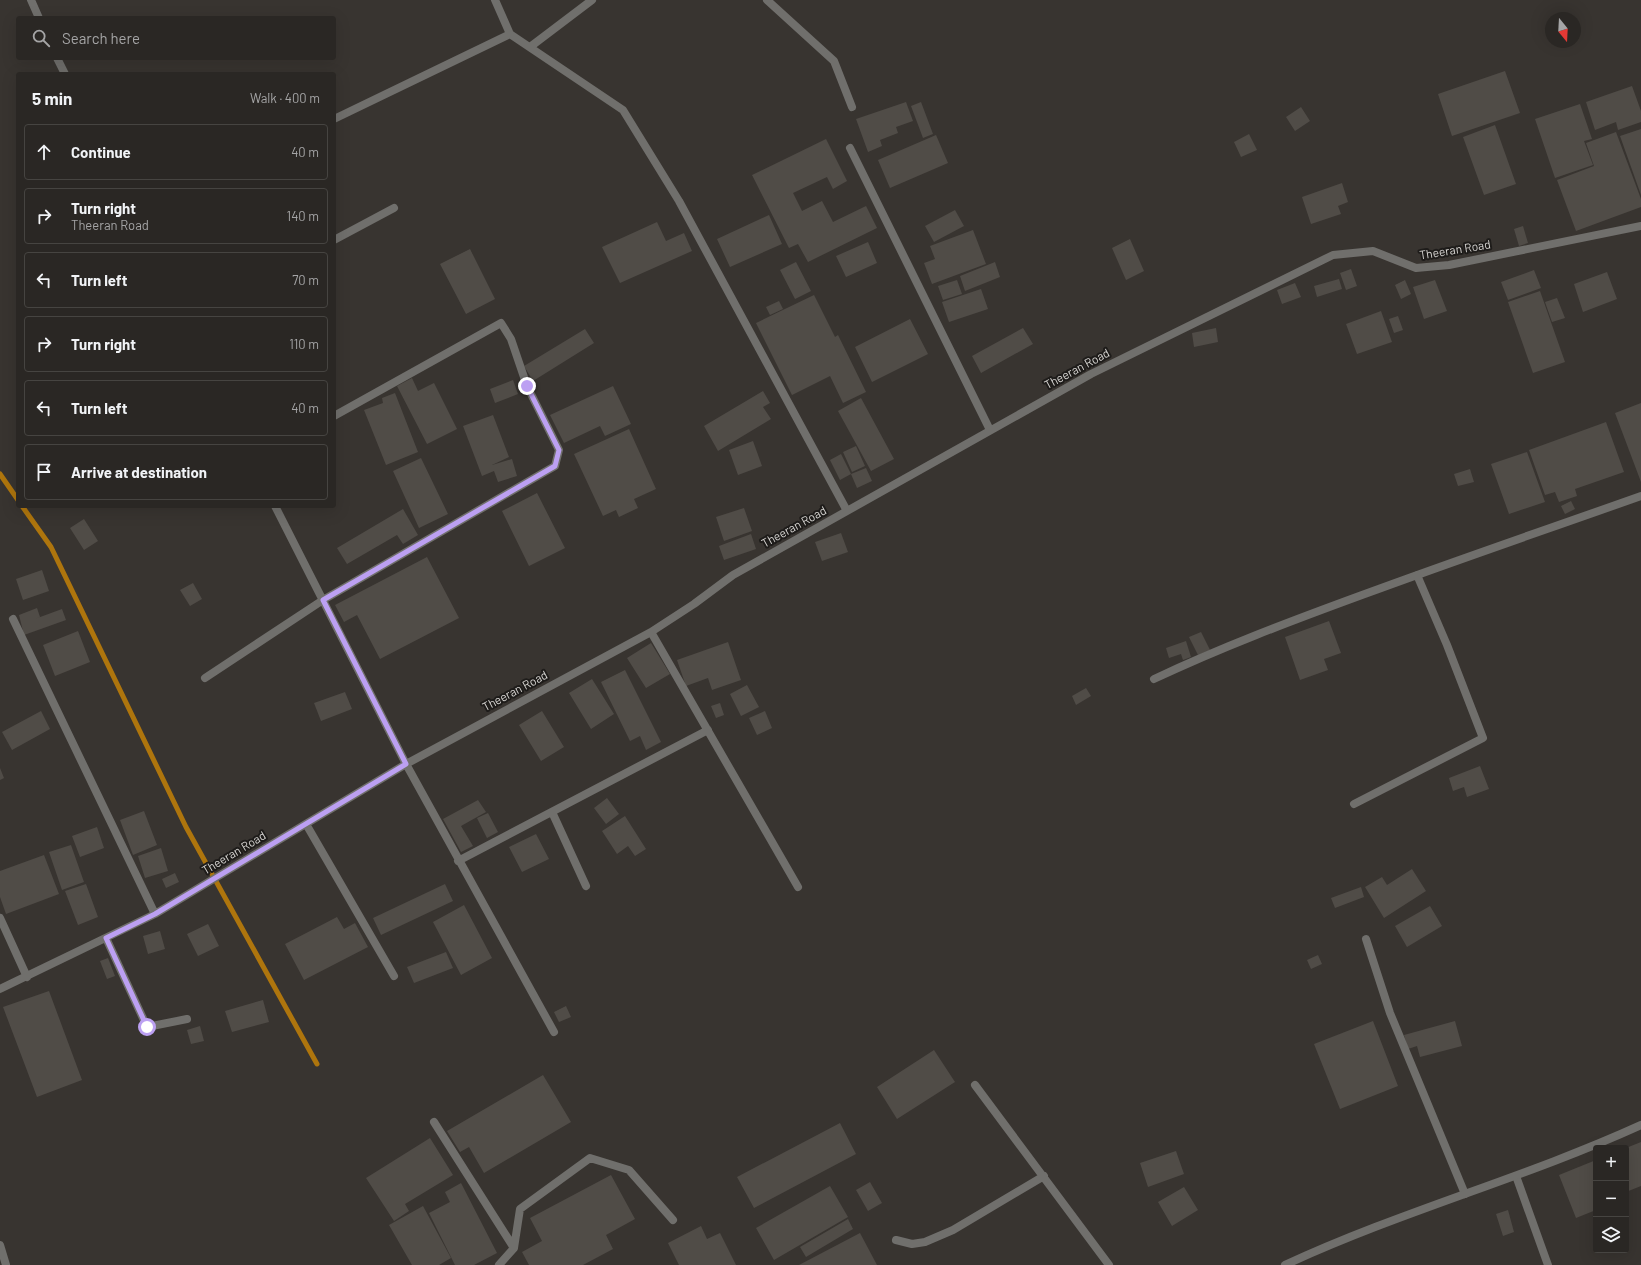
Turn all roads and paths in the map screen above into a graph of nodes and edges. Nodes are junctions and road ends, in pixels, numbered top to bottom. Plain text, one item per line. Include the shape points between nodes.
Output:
1 (31, 0) edge
2 (495, 0) edge
3 (592, 0) edge
4 (767, 0) edge
5 (38, 16) edge
6 (510, 34) junction
7 (530, 47) junction
8 (58, 60) edge
9 (64, 72) edge
10 (852, 107) dead end
11 (336, 118) edge
12 (850, 148) dead end
13 (394, 208) dead end
14 (1641, 226) edge
15 (336, 239) edge
16 (336, 415) edge
17 (990, 430) junction
18 (1641, 496) edge
19 (276, 508) edge
20 (847, 511) junction
21 (1417, 575) junction
22 (323, 600) junction
23 (13, 619) dead end
24 (651, 632) junction
25 (205, 678) dead end
26 (1154, 679) dead end
27 (708, 730) junction
28 (406, 764) junction
29 (1354, 804) dead end
30 (552, 812) junction
31 (306, 824) junction
32 (458, 861) junction
33 (586, 886) dead end
34 (798, 886) dead end
35 (155, 914) junction
36 (0, 918) edge
37 (106, 938) junction
38 (1366, 939) dead end
39 (394, 976) dead end
40 (27, 977) junction
41 (0, 990) edge
42 (187, 1019) dead end
43 (554, 1032) dead end
44 (975, 1085) dead end
45 (434, 1122) dead end
46 (1641, 1126) edge
47 (1044, 1176) junction
48 (1516, 1176) junction
49 (1465, 1194) junction
50 (673, 1220) dead end
51 (896, 1240) dead end
52 (0, 1245) edge
53 (514, 1248) junction
54 (6, 1265) edge
55 (499, 1265) edge
56 (1109, 1265) edge
57 (1286, 1265) edge
58 (1548, 1265) edge

1 - 5 street
2 - 6 street
3 - 7 street
4 - 10 street via 834,60
6 - 7 street
6 - 11 street
7 - 20 street via 623,110 679,201
8 - 9 street
12 - 17 street
13 - 15 street
14 - 17 street, Theeran Road via 1449,265 1422,268 1373,251 1333,255 1090,374
16 - 22 street via 501,324 511,339 527,386 559,450 555,466
17 - 20 street, Theeran Road
18 - 21 street
19 - 22 street
20 - 24 street, Theeran Road via 733,575
21 - 26 street via 1255,635
21 - 29 street via 1484,738
22 - 25 street
22 - 28 street
23 - 35 street
24 - 27 street
24 - 28 street, Theeran Road
27 - 30 street
27 - 34 street
28 - 31 street, Theeran Road
28 - 32 street
30 - 32 street
30 - 33 street
31 - 35 street, Theeran Road
31 - 39 street
32 - 43 street
35 - 37 street, Theeran Road
36 - 40 street
37 - 40 street, Theeran Road
37 - 42 street via 147,1027
38 - 49 street via 1390,1013
40 - 41 street, Theeran Road
44 - 47 street
45 - 53 street
46 - 48 street via 1594,1147
47 - 51 street via 953,1230 926,1242 912,1244
47 - 56 street
48 - 49 street
48 - 58 street
49 - 57 street via 1331,1244
50 - 53 street via 628,1170 590,1158 520,1208
52 - 54 street
53 - 55 street

